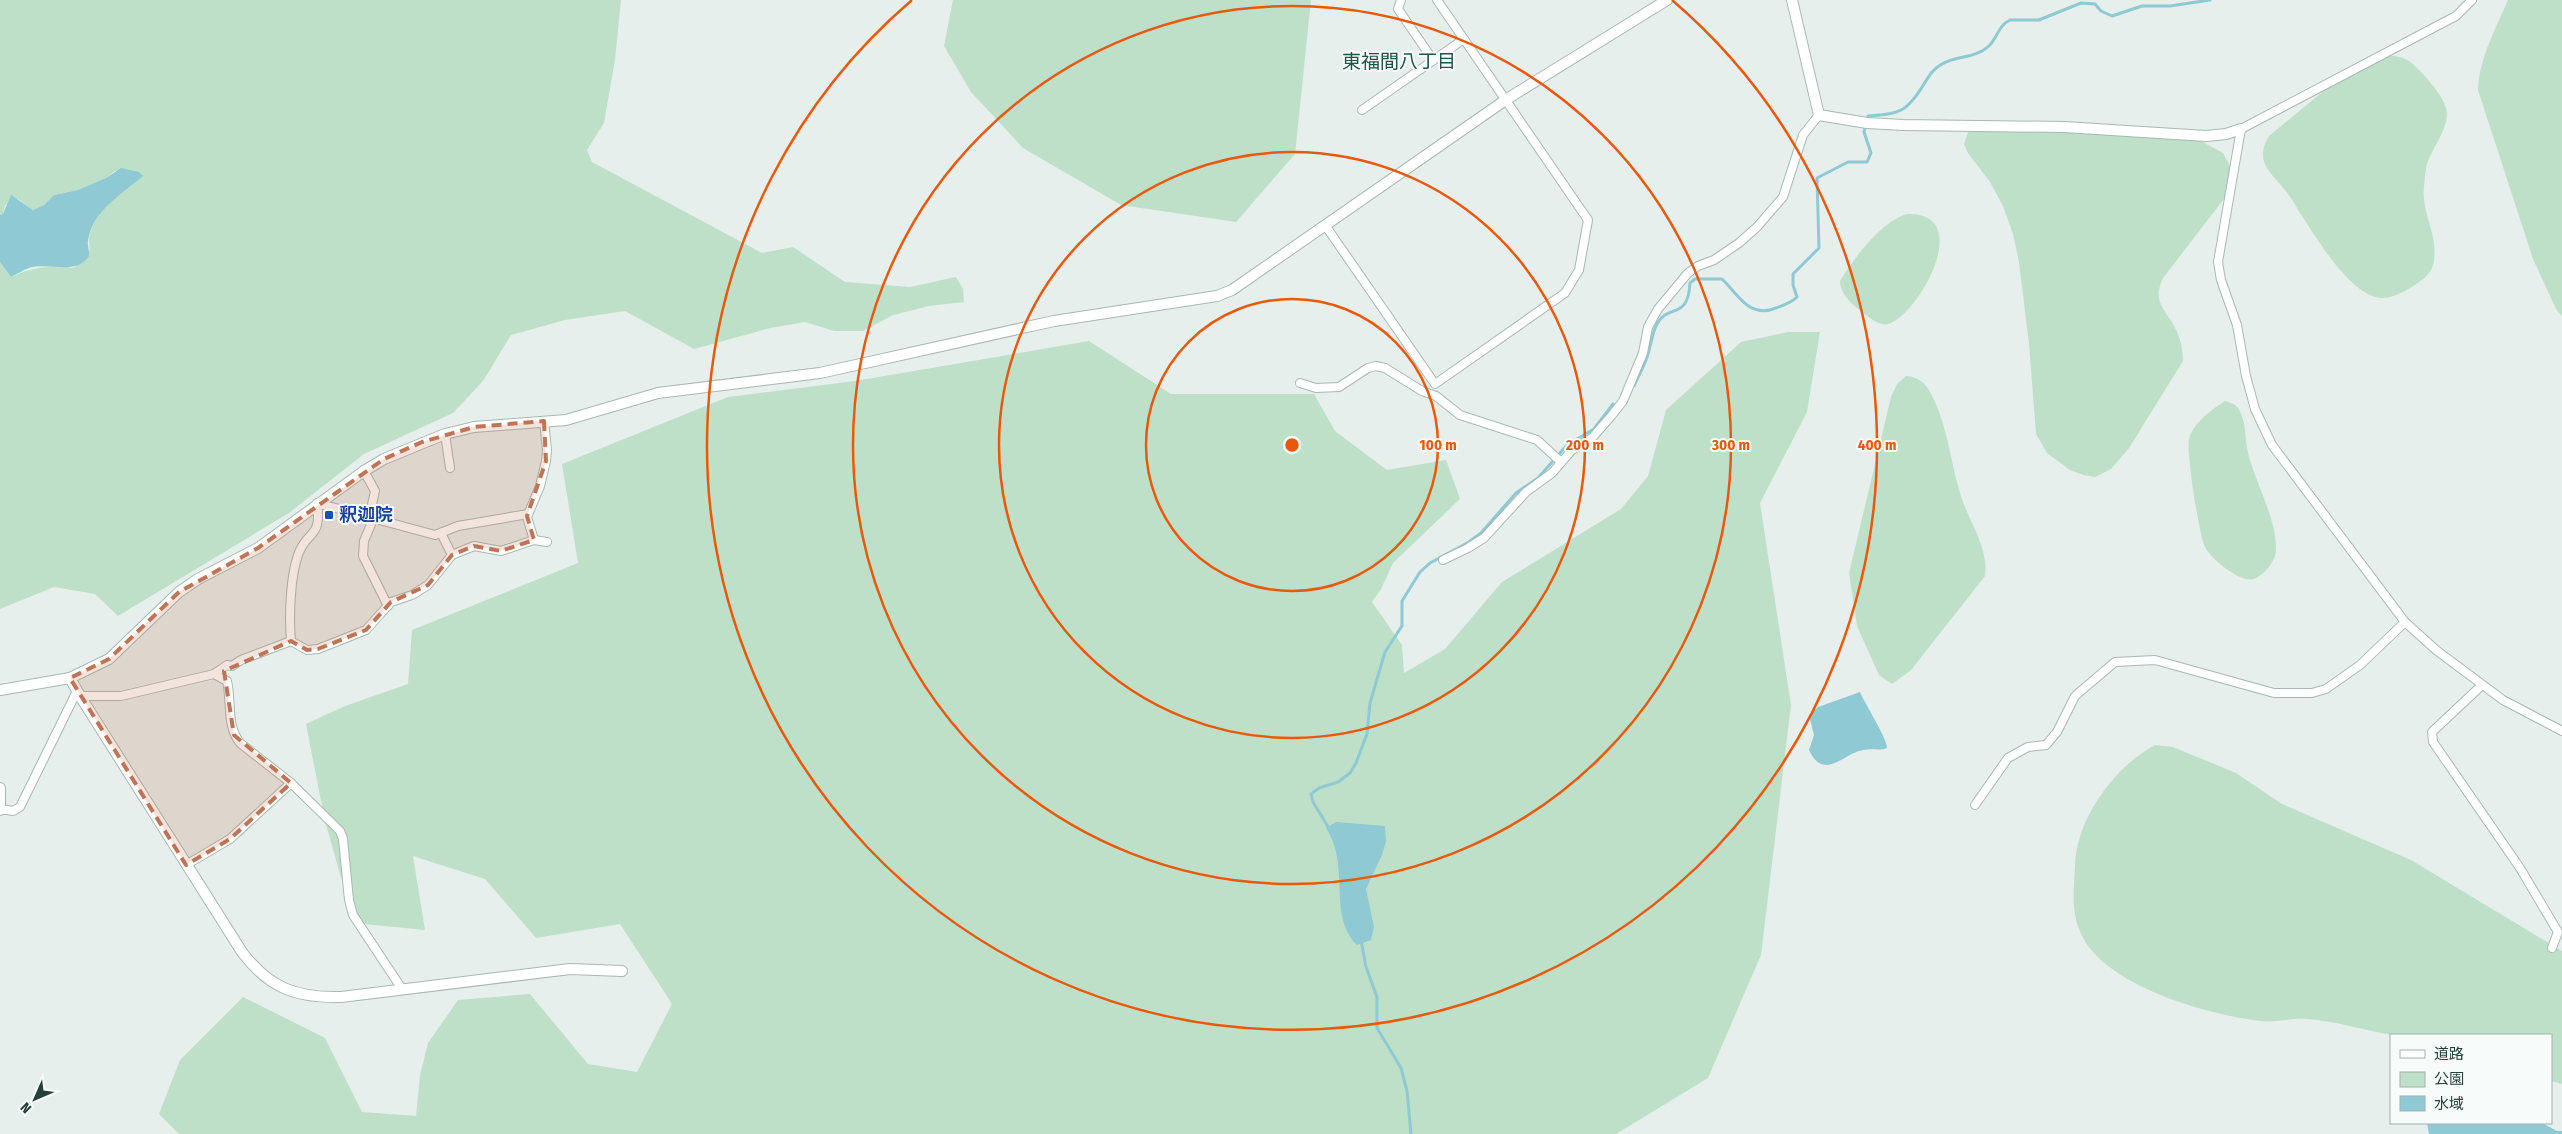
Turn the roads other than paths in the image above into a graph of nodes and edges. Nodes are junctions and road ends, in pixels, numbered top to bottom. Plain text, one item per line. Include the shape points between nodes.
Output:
1 (1401, 0) edge
2 (1437, 0) edge
3 (1667, 0) edge
4 (1792, 0) edge
5 (2472, 0) edge
6 (1464, 39) junction
7 (1434, 60) junction
8 (1507, 99) junction
9 (1362, 110) dead end
10 (1819, 115) junction
11 (2241, 129) junction
12 (1325, 225) junction
13 (1300, 383) dead end
14 (1435, 384) junction
15 (1436, 396) junction
16 (544, 422) junction
17 (446, 434) junction
18 (1560, 462) junction
19 (450, 468) dead end
20 (364, 471) junction
21 (317, 503) junction
22 (528, 514) junction
23 (371, 517) junction
24 (441, 532) junction
25 (534, 540) junction
26 (547, 542) dead end
27 (452, 555) junction
28 (1442, 560) dead end
29 (388, 606) junction
30 (2405, 622) junction
31 (291, 641) junction
32 (232, 666) junction
33 (214, 674) junction
34 (70, 678) junction
35 (227, 681) junction
36 (2482, 685) junction
37 (0, 690) edge
38 (78, 694) junction
39 (2562, 731) edge
40 (292, 783) junction
41 (0, 788) edge
42 (1974, 805) dead end
43 (0, 809) edge
44 (186, 865) junction
45 (2552, 948) dead end
46 (622, 971) dead end
47 (402, 989) junction

1 - 7 street via 1398,10
2 - 6 street
3 - 8 street
4 - 10 street
5 - 11 street via 2456,16
6 - 7 street
6 - 8 street
7 - 9 street
8 - 12 street
8 - 14 street via 1588,220 1579,270 1565,293
10 - 11 street via 1903,126 2064,127 2206,136
10 - 18 street via 1803,135 1783,197 1739,243 1688,273 1658,309 1648,328 1623,401 1592,438
11 - 30 street via 2218,262 2220,280 2237,326 2255,410 2277,453
12 - 14 street
12 - 16 street via 1232,290 1217,296 1054,321 820,373 658,393 566,420
13 - 15 street via 1316,388 1339,387 1376,366
14 - 15 street
15 - 18 street via 1460,415 1537,440
16 - 17 street via 474,428
16 - 22 street via 546,462
17 - 19 street
17 - 20 street
18 - 28 street via 1552,473 1526,492 1484,538
20 - 21 street
20 - 23 street via 375,491
21 - 23 street
21 - 31 street via 320,521 298,553 295,565
21 - 34 street via 258,548 198,578 109,659
22 - 24 street
22 - 25 street
23 - 24 street via 435,535
23 - 29 street via 363,556
24 - 27 street
25 - 26 street
25 - 27 street via 501,551 474,546
27 - 29 street via 428,584
29 - 31 street via 366,630 332,644 307,650
30 - 36 street
30 - 42 street via 2360,665 2326,689 2312,693 2274,693 2155,660 2115,662 2075,696 2057,732 2046,745 2028,747 2008,758
31 - 32 street
32 - 33 street via 227,665
32 - 35 street
33 - 35 street
33 - 38 street via 121,696
34 - 37 street
34 - 38 street
35 - 40 street via 234,736
36 - 39 street via 2503,700
36 - 45 street via 2432,732 2434,742 2520,868 2558,932
38 - 43 street via 20,807 13,811
38 - 44 street
40 - 44 street via 230,839
40 - 47 street via 340,831 353,915
41 - 43 street
44 - 47 street via 252,966 274,984 318,998
46 - 47 street via 570,969

